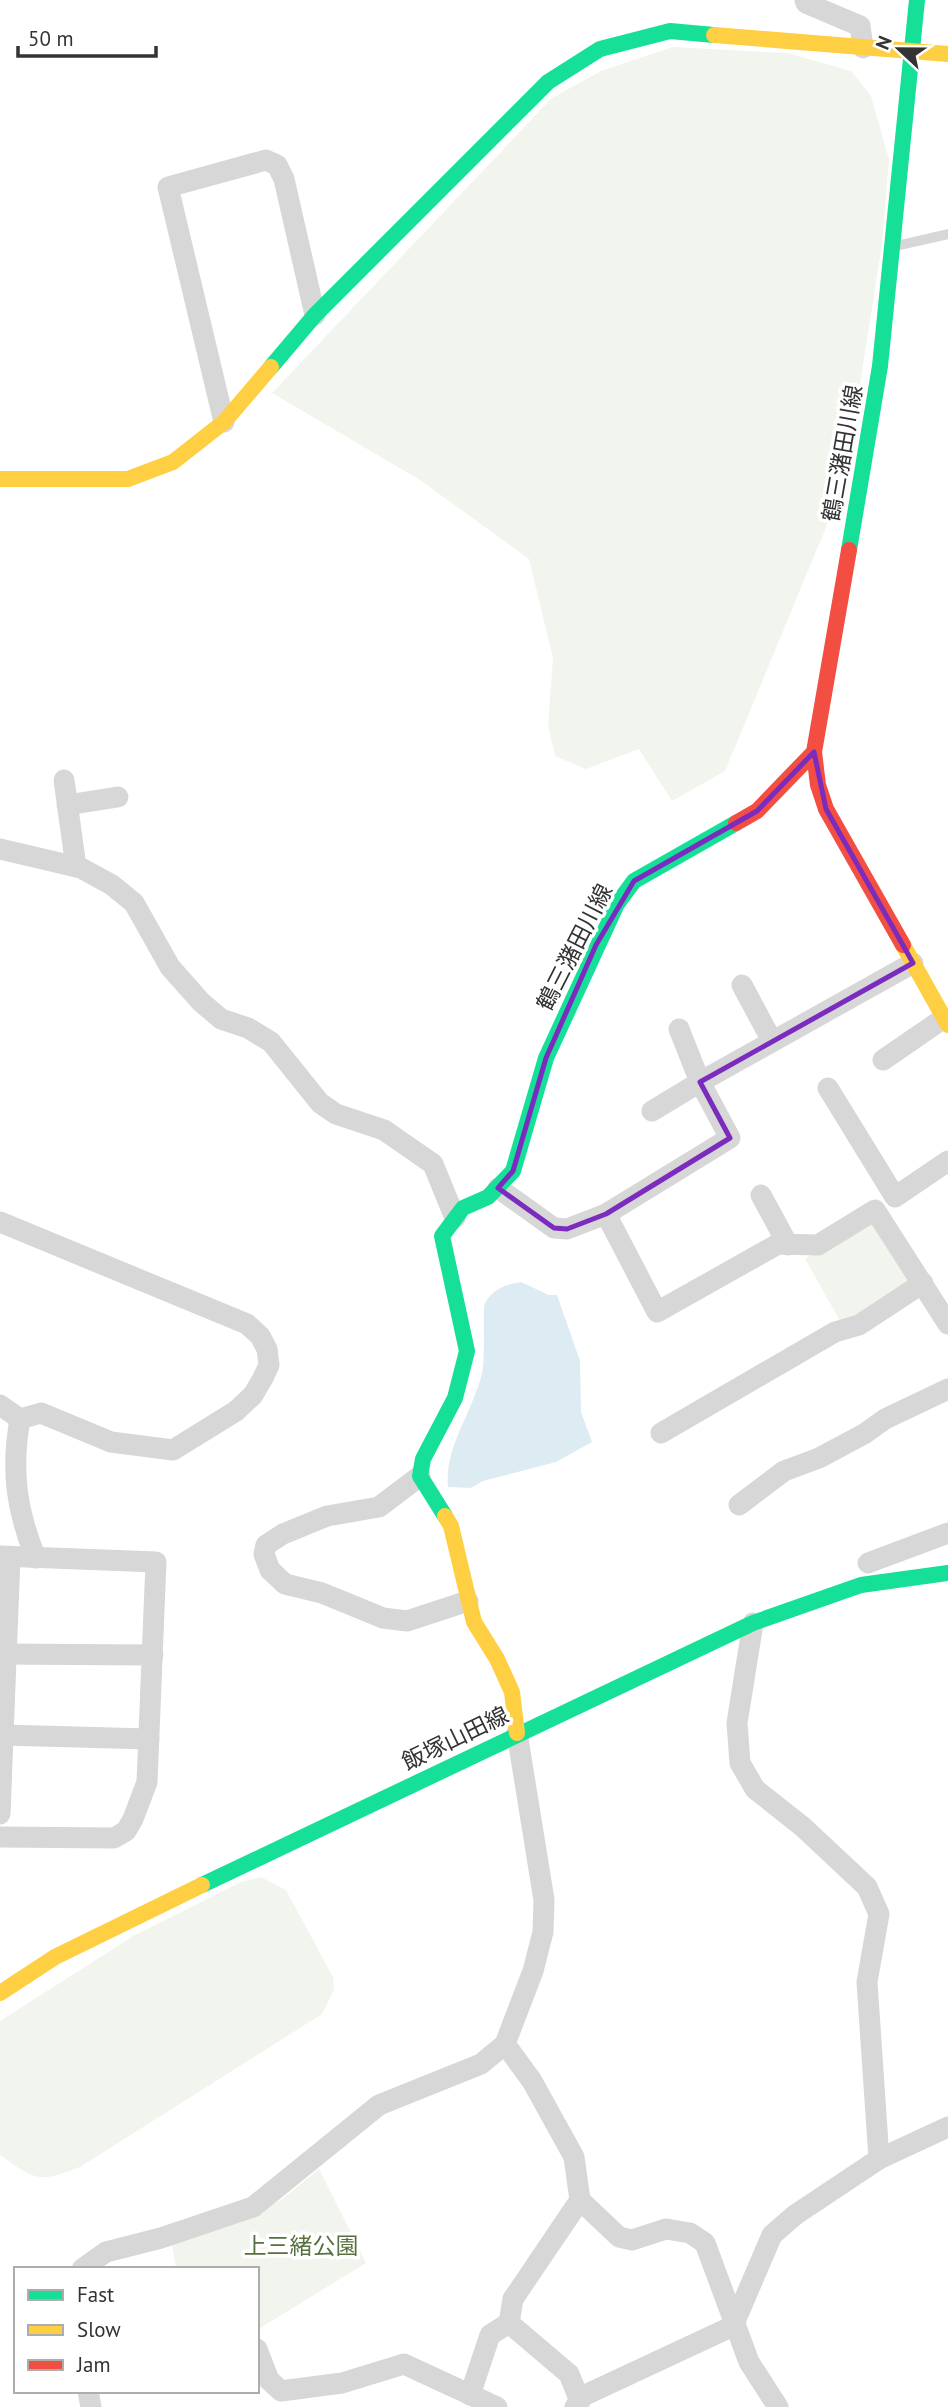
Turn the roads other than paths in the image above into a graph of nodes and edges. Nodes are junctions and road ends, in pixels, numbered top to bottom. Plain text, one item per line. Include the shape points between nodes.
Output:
1 (805, 0) edge
2 (917, 0) edge
3 (863, 48) junction
4 (911, 53) junction
5 (948, 54) edge
6 (948, 234) edge
7 (894, 246) junction
8 (315, 315) junction
9 (224, 422) junction
10 (0, 479) edge
11 (814, 752) junction
12 (64, 780) dead end
13 (118, 797) dead end
14 (67, 805) junction
15 (0, 849) edge
16 (76, 867) junction
17 (913, 963) junction
18 (742, 985) dead end
19 (946, 1022) edge
20 (679, 1030) dead end
21 (772, 1041) junction
22 (883, 1060) dead end
23 (700, 1082) junction
24 (828, 1088) dead end
25 (652, 1111) dead end
26 (948, 1161) edge
27 (498, 1188) junction
28 (761, 1195) dead end
29 (606, 1214) junction
30 (454, 1218) junction
31 (0, 1222) edge
32 (788, 1245) junction
33 (923, 1283) junction
34 (948, 1324) edge
35 (948, 1389) edge
36 (0, 1405) edge
37 (20, 1419) junction
38 (661, 1433) dead end
39 (420, 1476) junction
40 (739, 1505) dead end
41 (948, 1533) edge
42 (5, 1557) edge
43 (36, 1558) junction
44 (868, 1563) dead end
45 (948, 1573) edge
46 (468, 1601) junction
47 (753, 1623) junction
48 (3, 1654) edge
49 (153, 1655) junction
50 (517, 1733) junction
51 (149, 1740) junction
52 (2, 1742) edge
53 (0, 1814) edge
54 (0, 1837) edge
55 (0, 1993) edge
56 (505, 2044) junction
57 (948, 2127) edge
58 (879, 2159) junction
59 (580, 2200) junction
60 (85, 2267) edge
61 (509, 2323) junction
62 (733, 2326) junction
63 (259, 2354) edge
64 (470, 2395) junction
65 (578, 2404) edge
66 (497, 2407) edge
67 (778, 2407) edge

1 - 3 street via 860,26
2 - 4 main road, 鶴三潴田川線
3 - 4 main road
3 - 8 main road via 670,31 600,50 548,82
4 - 5 main road
4 - 7 main road, 鶴三潴田川線
6 - 7 lane
7 - 11 main road, 鶴三潴田川線 via 880,366
8 - 9 main road
8 - 9 street via 277,165 266,160 168,187
9 - 10 main road via 173,462 128,479
11 - 17 main road via 826,809
11 - 27 main road, 鶴三潴田川線 via 757,811 634,881 617,904 546,1058 513,1171
12 - 14 street
13 - 14 street
14 - 16 street
15 - 16 street
16 - 30 street via 112,885 134,903 170,967 201,1002 221,1019 271,1042 320,1103 337,1114 384,1130 433,1164
17 - 19 main road
17 - 21 street
18 - 21 street
19 - 22 street
20 - 23 street
21 - 23 street
23 - 25 street
23 - 29 street via 730,1138
24 - 26 street via 895,1197
27 - 29 street via 554,1228 567,1229
27 - 30 main road, 鶴三潴田川線
28 - 32 street
29 - 32 street via 657,1312 778,1244
30 - 39 main road via 442,1236 467,1351 455,1398 423,1459
31 - 37 street via 247,1324 267,1349 269,1365 253,1395 236,1411 173,1450 111,1441 41,1413
32 - 33 street via 818,1245 875,1210
33 - 34 street
33 - 38 street via 859,1325 835,1332
35 - 40 street via 819,1458 784,1471
36 - 37 street
37 - 43 street via 14,1478 18,1507
39 - 46 main road via 451,1526
39 - 46 street via 379,1507 327,1516 283,1534 266,1545 264,1555 270,1570 285,1584 383,1618 407,1621
41 - 44 street
42 - 43 street
42 - 48 street
43 - 49 street via 156,1562
45 - 47 main road, 飯塚山田線 via 861,1586
46 - 50 main road via 474,1622 512,1692
47 - 50 main road, 飯塚山田線
47 - 58 street via 737,1723 740,1763 755,1790 867,1887 879,1914 867,1982
48 - 49 street
48 - 52 street
49 - 51 street
50 - 55 main road, 飯塚山田線 via 67,1951
50 - 56 street via 544,1900 543,1932
51 - 52 street
51 - 54 street via 142,1803 126,1831 114,1838
52 - 53 street
56 - 59 street via 532,2081 574,2157
56 - 60 street via 481,2064 379,2105 253,2207 106,2252
57 - 58 street
58 - 62 street via 772,2235
59 - 61 street via 513,2299
59 - 62 street via 619,2237 632,2240 666,2229 690,2233 705,2243
61 - 64 street via 490,2335
61 - 65 street via 569,2374
62 - 65 street via 583,2396
62 - 67 street
63 - 64 street via 269,2380 281,2391 342,2383 404,2364
64 - 66 street

